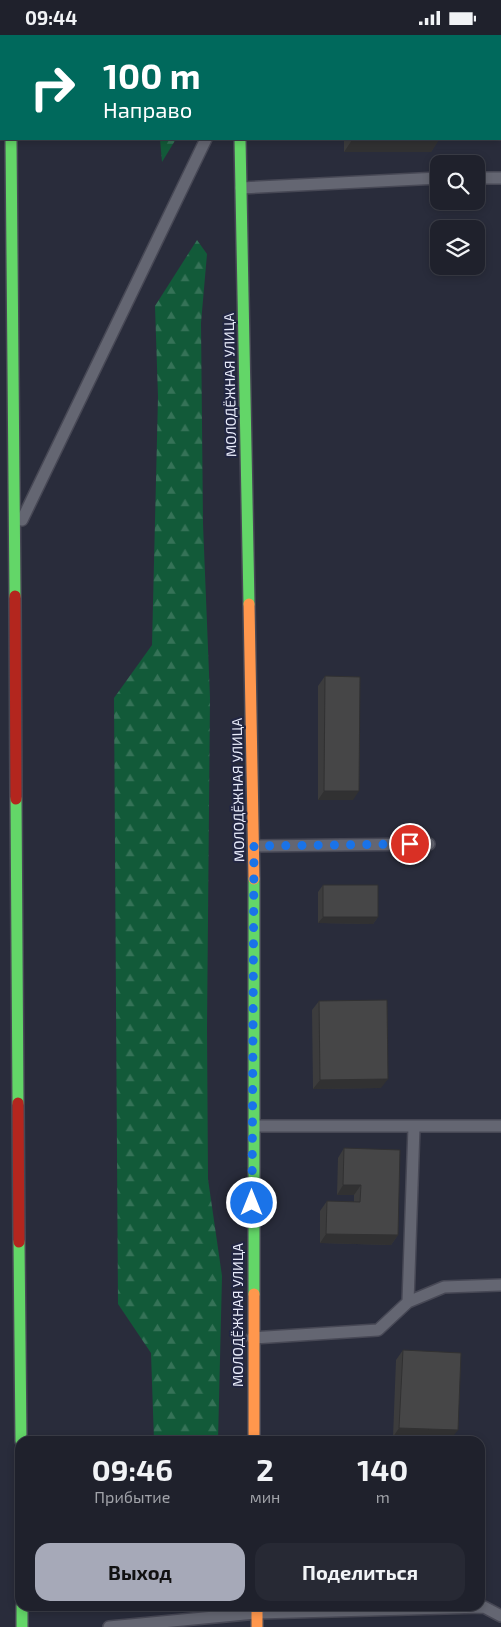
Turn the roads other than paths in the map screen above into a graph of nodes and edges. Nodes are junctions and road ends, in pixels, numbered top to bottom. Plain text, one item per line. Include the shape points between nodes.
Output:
1 (11, 140) edge
2 (206, 140) edge
3 (240, 140) edge
4 (430, 178) edge
5 (485, 178) edge
6 (501, 178) edge
7 (241, 188) junction
8 (15, 534) junction
9 (0, 669) edge
10 (16, 670) junction
11 (429, 844) dead end
12 (254, 846) junction
13 (252, 1126) junction
14 (501, 1126) edge
15 (414, 1127) junction
16 (501, 1285) edge
17 (408, 1302) junction
18 (252, 1338) junction
19 (20, 1436) edge
20 (254, 1436) edge
21 (485, 1608) edge
22 (22, 1611) edge
23 (241, 1611) edge
24 (257, 1611) edge
25 (501, 1616) edge
26 (22, 1627) edge
27 (109, 1627) edge
28 (257, 1627) edge

1 - 8 main road
2 - 8 lane
3 - 7 main road, МОЛОДЁЖНАЯ УЛИЦА
4 - 7 lane
5 - 6 lane
7 - 12 main road, МОЛОДЁЖНАЯ УЛИЦА
8 - 10 main road
9 - 10 lane
10 - 19 main road
11 - 12 lane
12 - 13 main road, МОЛОДЁЖНАЯ УЛИЦА
13 - 15 lane
13 - 18 main road, МОЛОДЁЖНАЯ УЛИЦА
14 - 15 lane
15 - 17 lane
16 - 17 lane via 444,1287
17 - 18 lane via 378,1330
18 - 20 main road, МОЛОДЁЖНАЯ УЛИЦА
21 - 25 lane
22 - 26 main road
23 - 27 lane
24 - 28 main road

